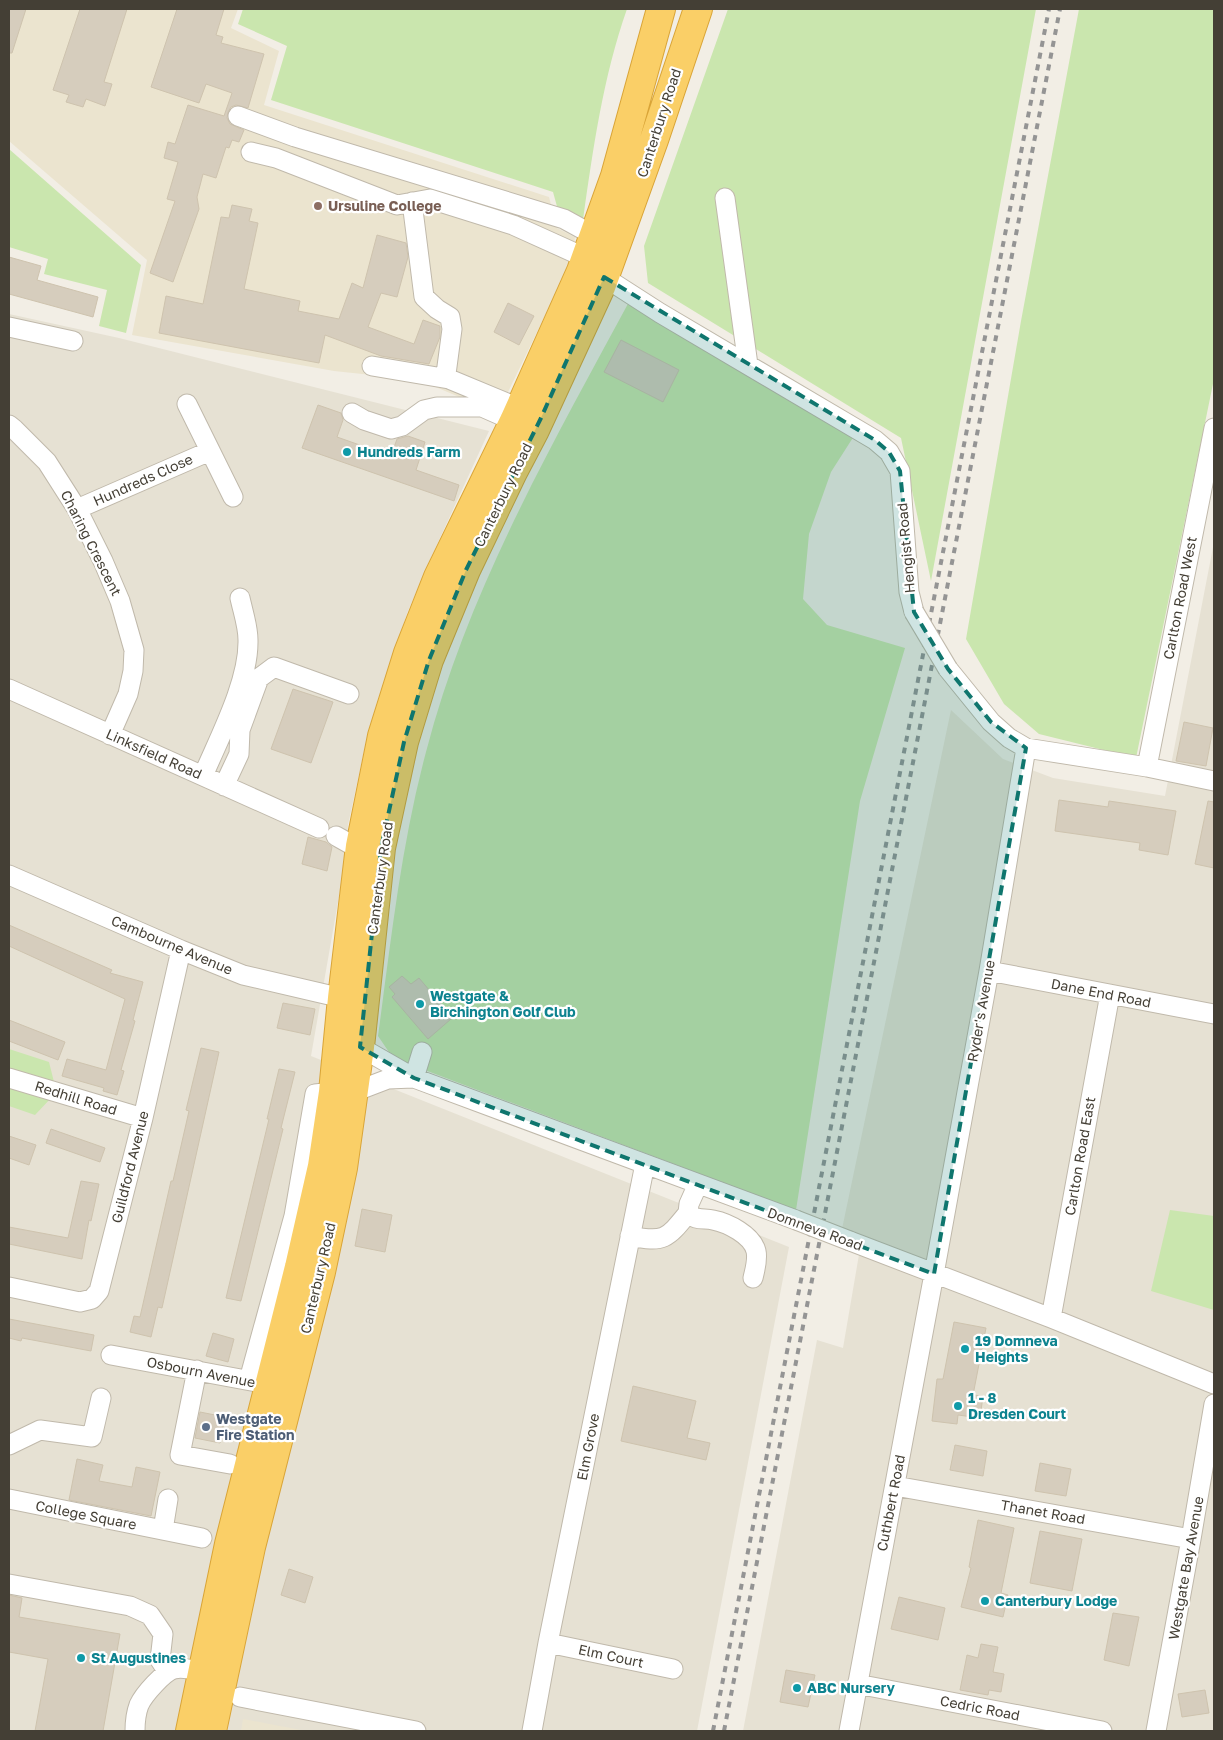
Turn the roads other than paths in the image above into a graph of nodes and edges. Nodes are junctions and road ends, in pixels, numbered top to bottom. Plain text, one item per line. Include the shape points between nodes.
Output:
1 (661, 9) edge
2 (698, 9) edge
3 (238, 116) dead end
4 (251, 152) dead end
5 (725, 198) dead end
6 (412, 202) junction
7 (595, 257) junction
8 (9, 327) edge
9 (73, 341) dead end
10 (748, 365) junction
11 (372, 366) dead end
12 (449, 379) junction
13 (187, 404) dead end
14 (352, 413) dead end
15 (527, 420) junction
16 (9, 425) edge
17 (1214, 428) edge
18 (210, 451) junction
19 (233, 497) dead end
20 (77, 509) junction
21 (1206, 509) edge
22 (240, 598) dead end
23 (9, 690) edge
24 (349, 694) dead end
25 (110, 735) junction
26 (1026, 748) junction
27 (1147, 767) junction
28 (203, 776) junction
29 (1214, 781) edge
30 (224, 786) junction
31 (338, 837) junction
32 (9, 875) edge
33 (181, 950) junction
34 (989, 971) junction
35 (1110, 994) junction
36 (342, 998) junction
37 (1214, 1014) edge
38 (360, 1047) junction
39 (422, 1052) dead end
40 (9, 1078) edge
41 (414, 1078) junction
42 (344, 1092) junction
43 (143, 1118) junction
44 (645, 1164) junction
45 (698, 1184) junction
46 (688, 1213) junction
47 (630, 1236) junction
48 (934, 1274) junction
49 (753, 1278) dead end
50 (9, 1287) edge
51 (1051, 1318) junction
52 (110, 1355) dead end
53 (197, 1370) junction
54 (1214, 1384) edge
55 (270, 1385) junction
56 (101, 1398) dead end
57 (1214, 1404) edge
58 (9, 1445) edge
59 (230, 1464) dead end
60 (895, 1486) junction
61 (9, 1499) edge
62 (168, 1499) dead end
63 (163, 1530) junction
64 (202, 1538) dead end
65 (1192, 1538) junction
66 (9, 1584) edge
67 (548, 1644) junction
68 (674, 1669) dead end
69 (168, 1672) junction
70 (201, 1672) junction
71 (857, 1684) junction
72 (240, 1697) dead end
73 (135, 1731) edge
74 (190, 1731) edge
75 (212, 1731) edge
76 (416, 1731) edge
77 (532, 1731) edge
78 (849, 1731) edge
79 (1102, 1731) edge
80 (1156, 1731) edge

1 - 7 highway, Canterbury Road
2 - 7 highway, Canterbury Road via 633,201
3 - 7 street via 564,219
4 - 6 street via 276,158 397,205
5 - 10 street
6 - 7 street via 430,199 504,222
6 - 12 street via 424,297 450,317 452,329 446,374
7 - 10 street, Hengist Road via 660,313
7 - 15 highway, Canterbury Road via 601,287
8 - 9 street
10 - 26 street, Hengist Road, bridge via 875,440 889,452 900,471 909,592 914,612 948,669 990,722
11 - 12 street
12 - 15 street
13 - 18 street, Hundreds Close
14 - 15 street via 391,429 402,426 424,410 437,408 482,407
15 - 31 highway, Canterbury Road via 438,577 408,653 382,736
15 - 38 highway, Canterbury Road via 429,660 404,742 381,848
16 - 20 street, Charing Crescent via 46,462
17 - 21 street, Carlton Road West
18 - 19 street, Hundreds Close
18 - 20 street, Hundreds Close
20 - 25 street, Charing Crescent via 120,601 134,650 128,694
21 - 27 street, Carlton Road West
22 - 28 street via 248,640 246,657 237,693
23 - 25 street, Linksfield Road
24 - 30 street via 274,667 259,678 240,730 239,754
25 - 28 street, Linksfield Road
26 - 27 street, Hengist Road
26 - 34 street, Ryder's Avenue
27 - 29 street, Hengist Road
28 - 30 street, Linksfield Road
30 - 31 street, Linksfield Road via 301,814
31 - 36 highway, Canterbury Road
32 - 33 street, Cambourne Avenue
33 - 36 street, Cambourne Avenue via 243,974
33 - 43 street, Guildford Avenue
34 - 35 street, Dane End Road
34 - 48 street, Ryder's Avenue
35 - 37 street, Dane End Road
35 - 51 street, Carlton Road East
36 - 42 highway, Canterbury Road
38 - 41 street, Domneva Road
38 - 42 highway, Canterbury Road
39 - 41 street
40 - 43 street, Redhill Road
41 - 42 street, Domneva Road via 388,1079
41 - 44 street, Domneva Road
42 - 55 highway, Canterbury Road via 344,1168 321,1272
42 - 55 street, Canterbury Road via 315,1094
43 - 50 street, Guildford Avenue via 99,1291 92,1299 80,1302
44 - 45 street, Domneva Road
44 - 47 street, Elm Grove
45 - 46 street
45 - 48 street, Domneva Road, bridge
46 - 47 street via 663,1238 653,1240
46 - 49 street via 696,1219 729,1226 749,1239 757,1259
47 - 67 street, Elm Grove
48 - 51 street, Domneva Road
48 - 60 street, Cuthbert Road
51 - 54 street, Domneva Road
52 - 53 street, Osbourn Avenue
53 - 55 street, Osbourn Avenue
53 - 59 street via 180,1454
55 - 70 highway, Canterbury Road via 229,1544
55 - 75 highway, Canterbury Road via 251,1547
56 - 58 street via 92,1437 40,1430
57 - 65 street, Westgate Bay Avenue
60 - 65 street, Thanet Road
60 - 71 street, Cuthbert Road
61 - 63 street, College Square
62 - 63 street
63 - 64 street, College Square
65 - 80 street, Westgate Bay Avenue
66 - 69 street via 130,1606 150,1615 163,1634 160,1660
67 - 68 street, Elm Court
67 - 77 street, Elm Grove
69 - 70 street via 176,1668
69 - 73 street via 140,1703
70 - 74 highway, Canterbury Road
71 - 78 street, Cuthbert Road
71 - 79 street, Cedric Road
72 - 76 street

